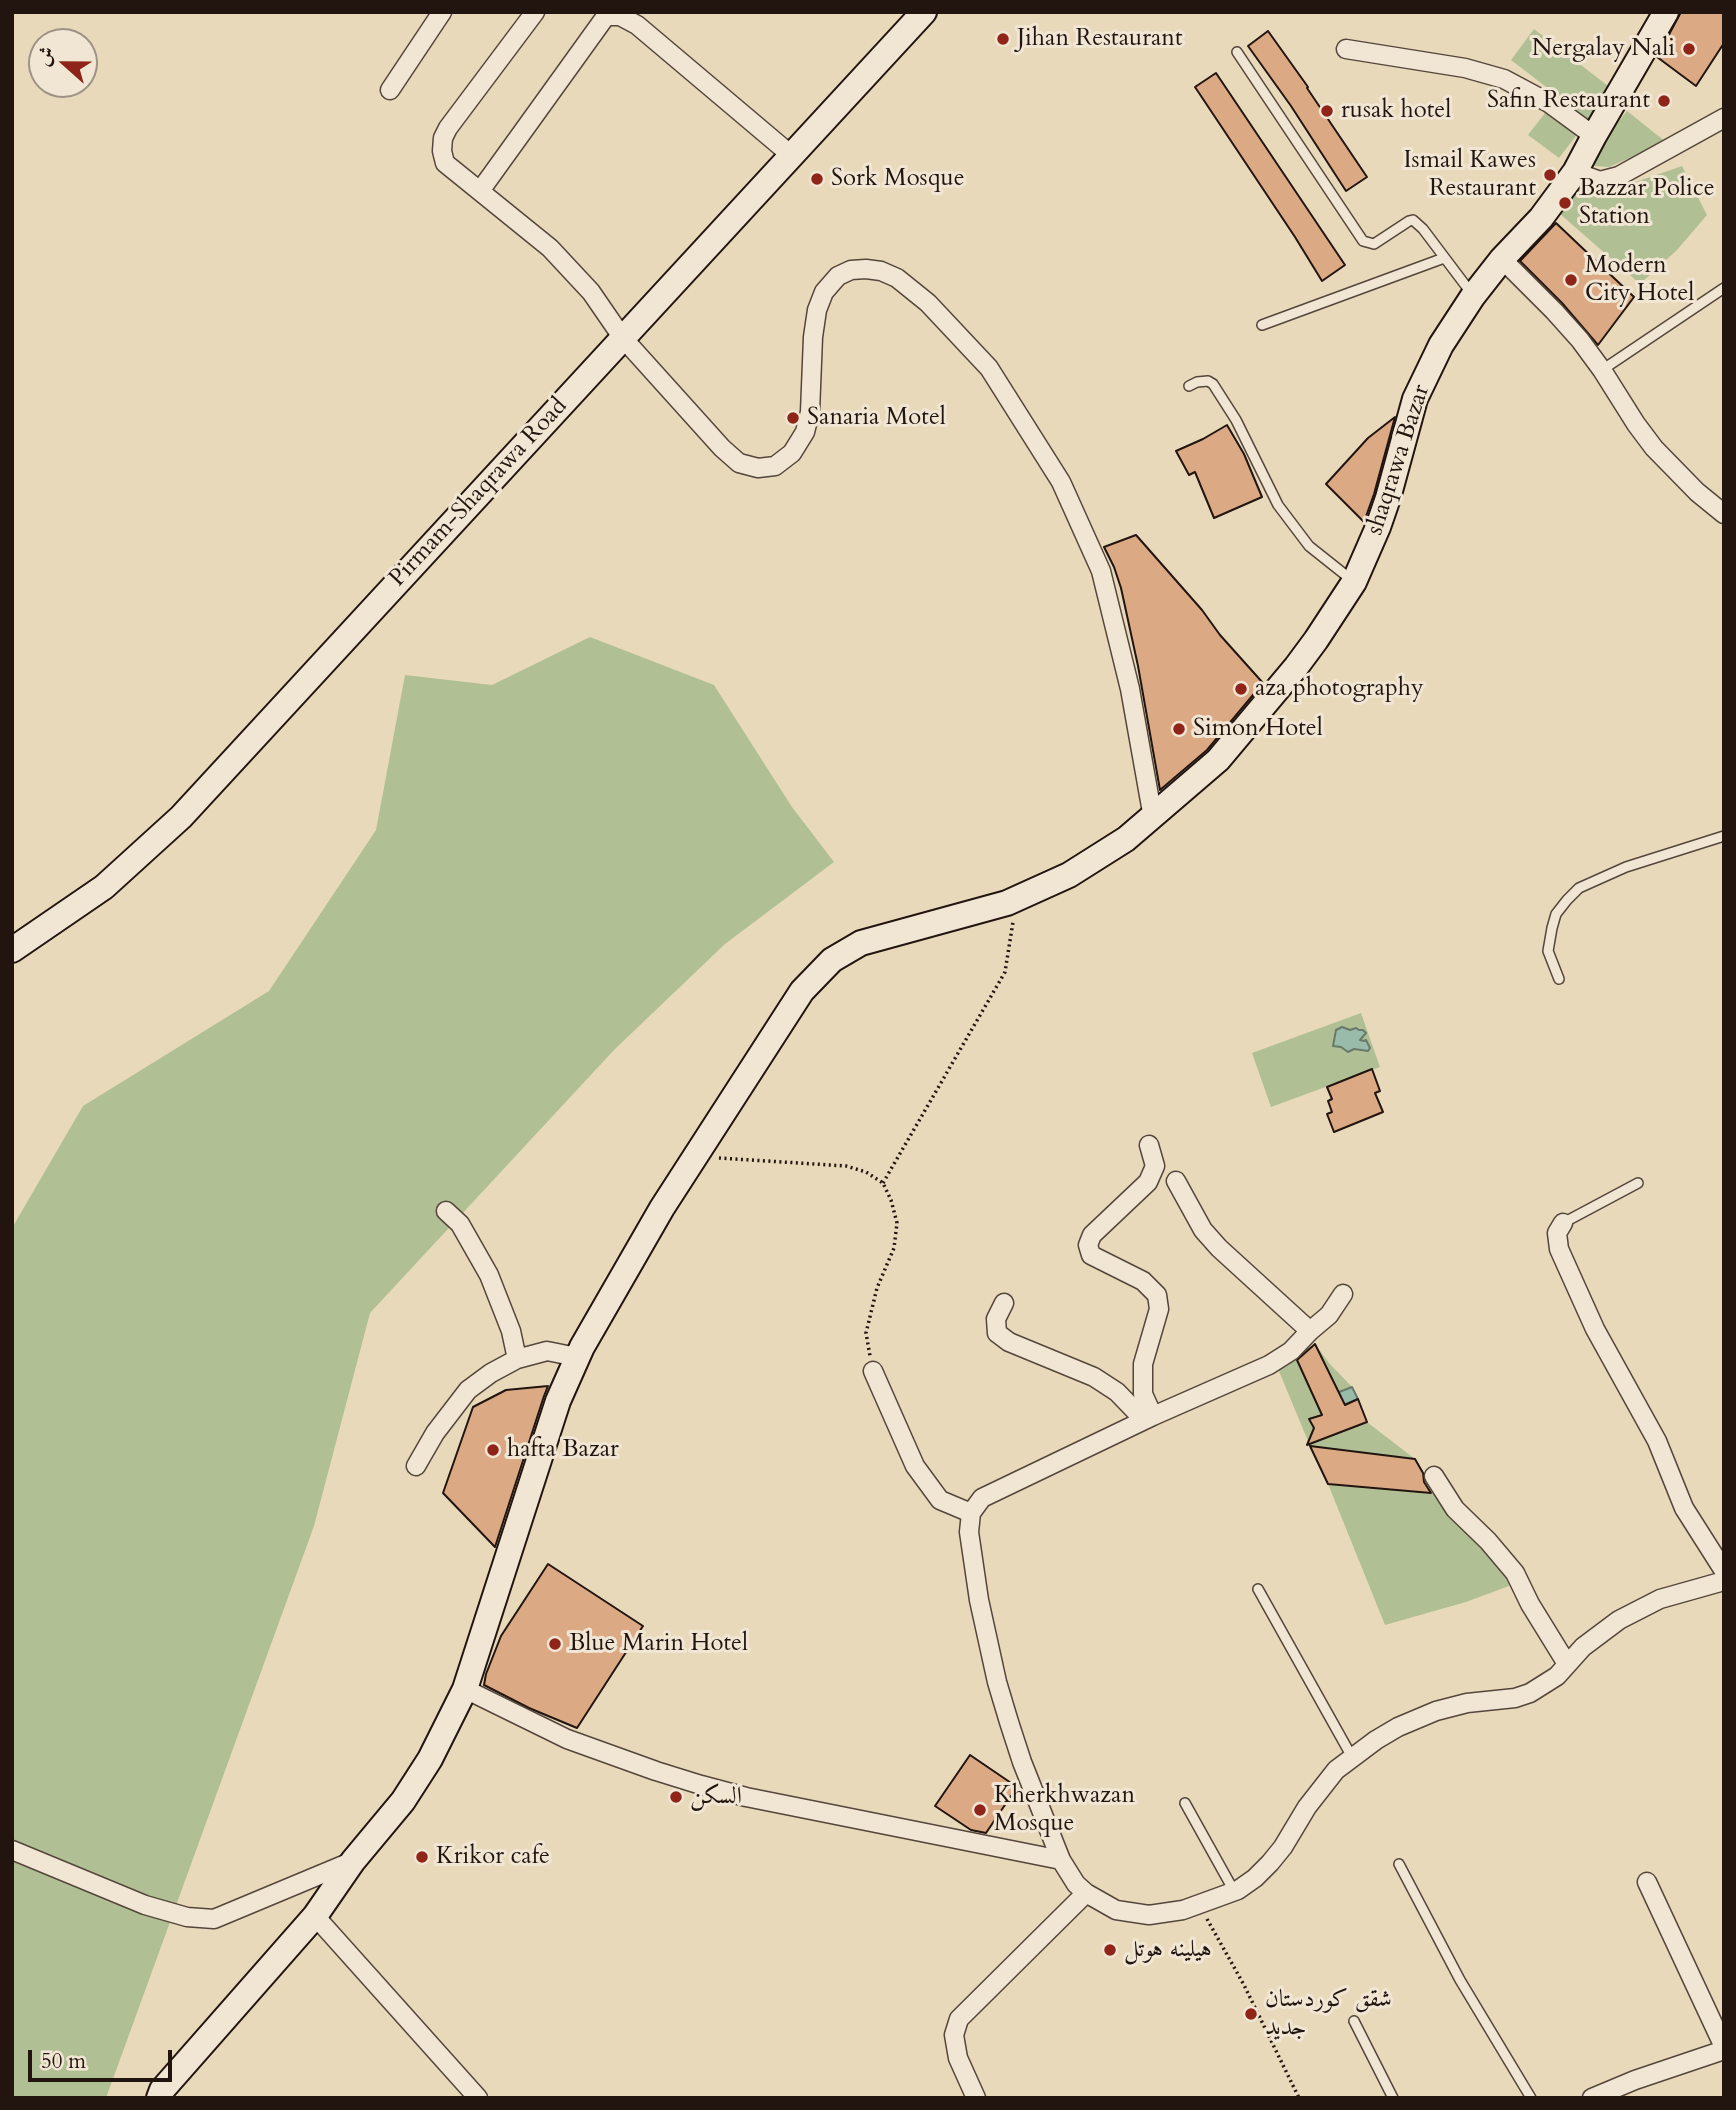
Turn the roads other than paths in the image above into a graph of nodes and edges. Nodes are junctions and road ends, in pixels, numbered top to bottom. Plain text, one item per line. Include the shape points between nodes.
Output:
1 (442, 12) edge
2 (536, 12) edge
3 (924, 12) edge
4 (1666, 12) edge
5 (1346, 49) dead end
6 (1237, 52) dead end
7 (390, 90) dead end
8 (1724, 118) edge
9 (1594, 136) junction
10 (791, 155) junction
11 (1576, 172) junction
12 (480, 191) junction
13 (1444, 258) junction
14 (1502, 259) junction
15 (1724, 288) edge
16 (1473, 296) junction
17 (1262, 325) dead end
18 (622, 337) junction
19 (1602, 370) junction
20 (1189, 386) dead end
21 (1724, 514) edge
22 (1354, 582) junction
23 (1153, 817) junction
24 (1724, 836) edge
25 (12, 950) edge
26 (1559, 979) dead end
27 (1149, 1145) dead end
28 (1176, 1181) dead end
29 (1638, 1183) dead end
30 (446, 1211) dead end
31 (1563, 1223) joint
32 (1343, 1294) dead end
33 (1004, 1303) dead end
34 (1310, 1331) junction
35 (577, 1357) junction
36 (517, 1359) junction
37 (873, 1371) road end
38 (1148, 1418) junction
39 (416, 1466) dead end
40 (1434, 1476) dead end
41 (971, 1513) junction
42 (1724, 1570) edge
43 (1724, 1581) edge
44 (1258, 1589) dead end
45 (1567, 1664) junction
46 (465, 1689) junction
47 (1352, 1757) junction
48 (1185, 1803) dead end
49 (12, 1850) edge
50 (1061, 1860) junction
51 (353, 1861) junction
52 (1399, 1864) dead end
53 (1647, 1882) dead end
54 (1234, 1891) junction
55 (1086, 1893) junction
56 (316, 1916) junction
57 (1354, 2021) dead end
58 (1724, 2049) edge
59 (159, 2098) edge
60 (478, 2098) edge
61 (976, 2098) edge
62 (1393, 2098) edge
63 (1531, 2098) edge
64 (1592, 2098) edge

1 - 7 street
2 - 12 street via 443,138 445,163
3 - 10 street, Pirmam-Shaqrawa Road
4 - 9 street, shaqrawa Bazar
5 - 9 street via 1465,68 1504,79 1549,103
6 - 13 lane via 1363,241 1374,244 1413,220
8 - 11 street via 1619,176 1600,181
9 - 11 street, shaqrawa Bazar
10 - 12 street via 637,25 620,16 606,16
10 - 18 street, Pirmam-Shaqrawa Road
11 - 14 street, shaqrawa Bazar
12 - 18 street via 550,248 591,292
13 - 16 lane
13 - 17 lane
14 - 16 street, shaqrawa Bazar
14 - 19 street via 1554,311
15 - 19 lane
16 - 22 street, shaqrawa Bazar via 1441,345 1415,399 1385,508
18 - 23 street via 722,448 739,463 758,468 775,466 792,453 805,432 817,310 824,292 838,276 851,270 881,271 928,303 989,368 1061,482 1101,570 1130,689
18 - 25 street, Pirmam-Shaqrawa Road via 181,817 104,887
19 - 21 street via 1654,448
20 - 22 lane via 1213,384 1278,505 1309,546
22 - 23 street, shaqrawa Bazar via 1296,667 1218,760
23 - 35 street, shaqrawa Bazar via 1069,875 1007,903 860,943 832,960 802,991 662,1208
24 - 26 lane via 1626,867 1579,888 1556,914 1552,928 1548,951
27 - 38 street via 1155,1166 1148,1182 1092,1235 1088,1245 1091,1255 1143,1281 1157,1295 1159,1309 1143,1364
28 - 34 street via 1203,1230 1219,1248
29 - 31 lane
30 - 36 street via 460,1224 489,1275
31 - 42 street via 1557,1233 1559,1249 1595,1329 1657,1441 1684,1508
32 - 34 street via 1329,1315
33 - 38 street via 996,1319 997,1334 1094,1377
34 - 38 street via 1291,1352 1269,1365
35 - 36 street via 547,1351
35 - 46 street, shaqrawa Bazar via 558,1401
36 - 39 street via 468,1390
37 - 41 street via 915,1466 940,1500
38 - 41 street via 982,1498
40 - 45 street via 1455,1509 1515,1573
41 - 50 street via 971,1546 998,1682 1021,1762
43 - 45 street via 1639,1609 1600,1633
44 - 47 lane
45 - 47 street via 1530,1693 1436,1711 1398,1727
46 - 50 street via 567,1739 701,1785
46 - 51 street, shaqrawa Bazar via 403,1801
47 - 54 street via 1321,1788 1270,1864
48 - 54 lane
49 - 51 street via 145,1905 214,1919
50 - 55 street
51 - 56 street, shaqrawa Bazar
52 - 63 lane via 1460,1980
53 - 58 street
54 - 55 street via 1166,1914 1132,1914 1105,1906
55 - 61 street via 959,2019 954,2035 957,2058
56 - 59 street, shaqrawa Bazar
56 - 60 street
57 - 62 lane
58 - 64 street

